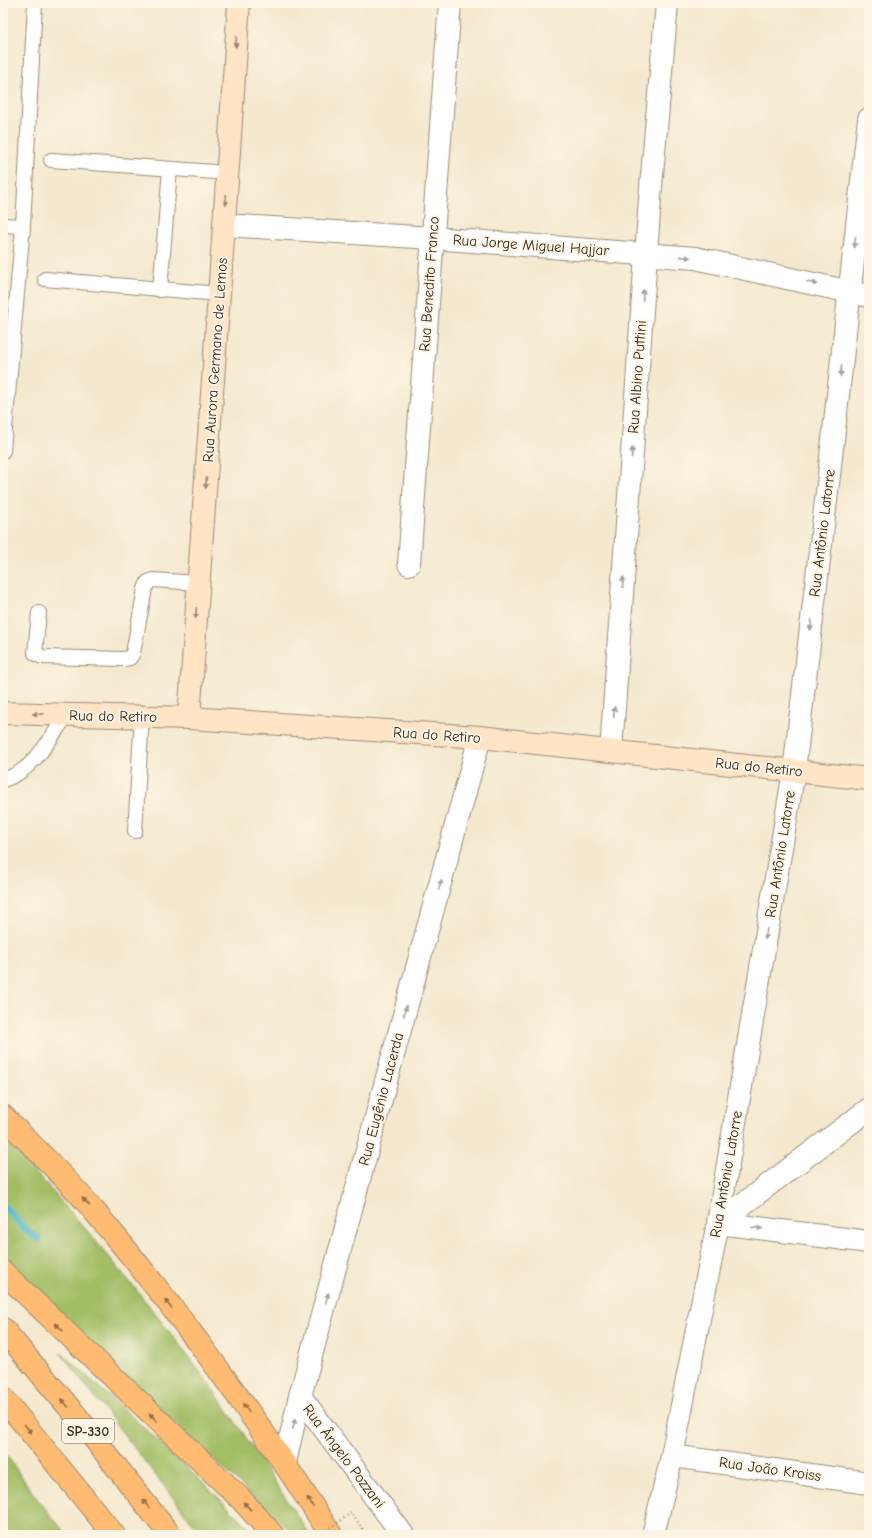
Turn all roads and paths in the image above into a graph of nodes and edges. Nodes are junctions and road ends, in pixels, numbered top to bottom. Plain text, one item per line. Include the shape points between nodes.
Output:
1 (35, 3) edge
2 (239, 3) edge
3 (450, 3) edge
4 (667, 3) edge
5 (869, 120) edge
6 (51, 160) dead end
7 (170, 169) junction
8 (228, 173) junction
9 (3, 225) edge
10 (224, 225) junction
11 (23, 226) junction
12 (432, 238) junction
13 (646, 253) junction
14 (45, 279) dead end
15 (160, 290) junction
16 (219, 294) junction
17 (859, 294) edge
18 (3, 452) edge
19 (409, 564) dead end
20 (198, 583) junction
21 (39, 613) dead end
22 (3, 714) edge
23 (67, 715) junction
24 (142, 716) junction
25 (188, 718) junction
26 (480, 737) junction
27 (611, 751) junction
28 (794, 771) junction
29 (869, 779) edge
30 (3, 780) edge
31 (135, 831) dead end
32 (869, 1109) edge
33 (3, 1116) edge
34 (718, 1223) junction
35 (869, 1242) edge
36 (3, 1272) edge
37 (3, 1329) edge
38 (300, 1396) junction
39 (3, 1398) edge
40 (672, 1456) junction
41 (285, 1462) junction
42 (869, 1483) edge
43 (114, 1535) edge
44 (170, 1535) edge
45 (273, 1535) edge
46 (321, 1535) edge
47 (331, 1535) edge
48 (367, 1535) edge
49 (403, 1535) edge
50 (653, 1535) edge

1 - 11 lane
2 -> 8 main road, Rua Aurora Germano de Lemos
3 - 12 street, Rua Benedito Franco
4 - 13 street, Rua Albino Puttini
5 -> 17 street, Rua Antônio Latorre
6 - 7 lane
7 - 8 lane
7 - 15 lane
8 -> 10 main road, Rua Aurora Germano de Lemos
9 - 11 lane
10 - 12 street, Rua Jorge Miguel Hajjar
10 - 16 main road, Rua Aurora Germano de Lemos
11 - 18 lane
12 - 13 street, Rua Jorge Miguel Hajjar
12 - 19 street, Rua Benedito Franco
13 -> 17 street, Rua Jorge Miguel Hajjar via 695,258
27 -> 13 street, Rua Albino Puttini
14 - 15 lane
15 - 16 lane
16 -> 20 main road, Rua Aurora Germano de Lemos
17 -> 28 street, Rua Antônio Latorre
20 - 21 lane via 153,580 148,582 130,658 42,657 35,653
20 -> 25 main road, Rua Aurora Germano de Lemos
23 -> 22 main road, Rua do Retiro
23 - 24 main road, Rua do Retiro
23 - 30 lane via 30,765 14,777
24 - 25 main road, Rua do Retiro
24 - 31 lane
25 - 26 main road, Rua do Retiro
26 - 27 main road, Rua do Retiro
38 -> 26 street, Rua Eugênio Lacerda
27 - 28 main road, Rua do Retiro
28 - 29 main road, Rua do Retiro
28 -> 34 street, Rua Antônio Latorre
32 - 34 street
41 -> 33 highway via 193,1335 95,1211
34 -> 35 street
34 - 40 street, Rua Antônio Latorre
45 -> 36 highway via 240,1500
44 -> 37 highway, SP-330 via 78,1418
41 -> 38 street, Rua Eugênio Lacerda
38 - 49 street, Rua Ângelo Pozzani
39 -> 43 highway, SP-330
40 - 42 street, Rua João Kroiss
40 - 50 street, Rua Antônio Latorre
47 -> 41 highway
46 - 48 path, bridge via 351,1513

